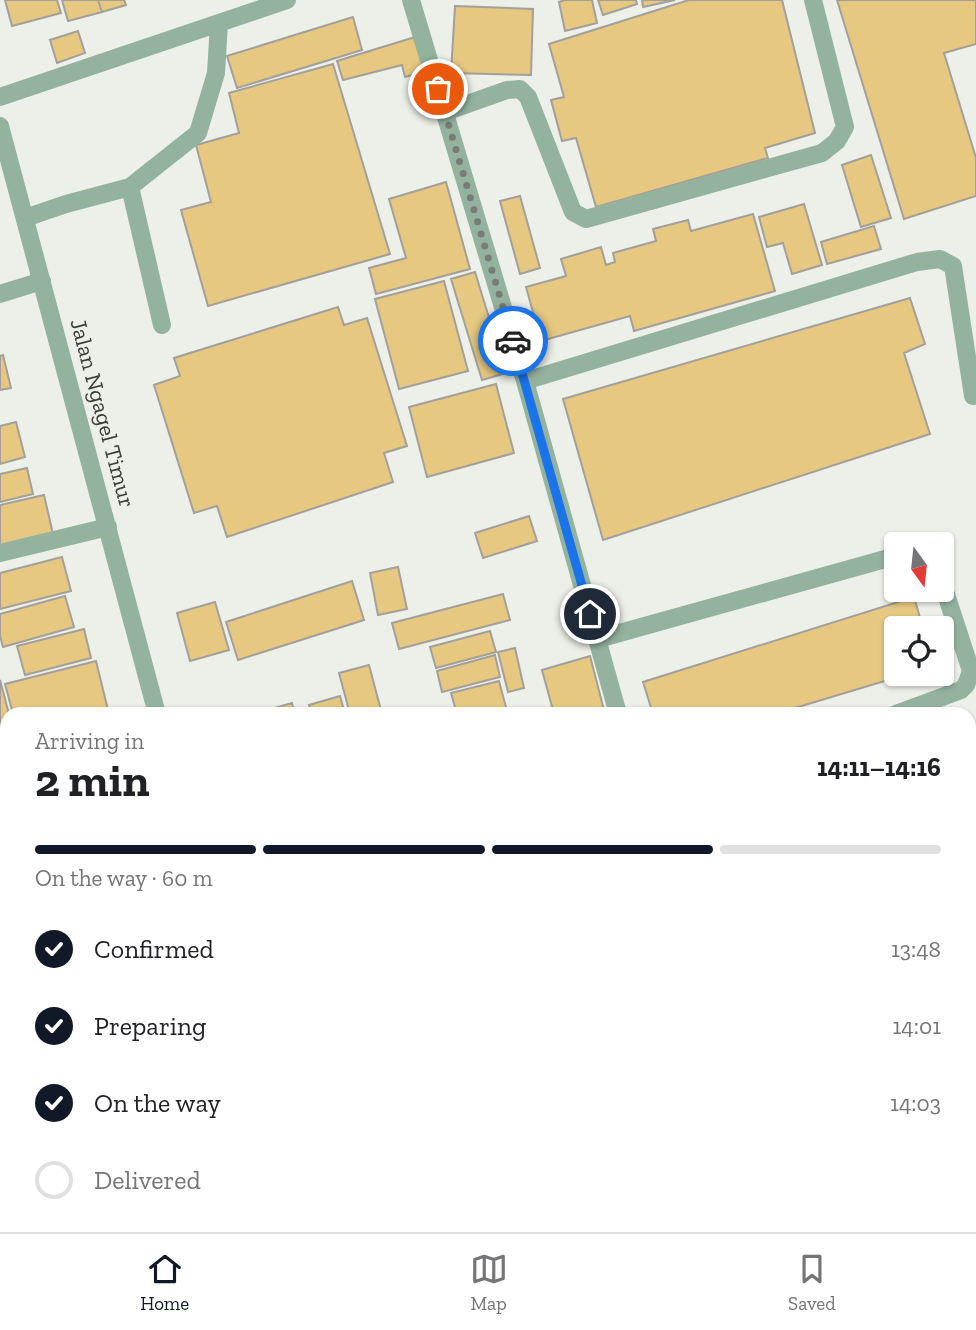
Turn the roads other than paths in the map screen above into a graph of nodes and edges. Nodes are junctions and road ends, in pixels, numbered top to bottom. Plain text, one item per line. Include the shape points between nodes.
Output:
1 (287, 0) edge
2 (411, 0) edge
3 (813, 0) edge
4 (219, 23) junction
5 (0, 97) edge
6 (445, 112) junction
7 (0, 126) edge
8 (130, 187) junction
9 (25, 218) junction
10 (42, 281) junction
11 (0, 295) edge
12 (162, 326) dead end
13 (524, 381) junction
14 (973, 396) dead end
15 (108, 527) junction
16 (0, 553) edge
17 (884, 559) edge
18 (949, 602) edge
19 (598, 639) junction
20 (155, 707) edge
21 (616, 707) edge
22 (914, 707) edge

1 - 4 street
2 - 6 street
3 - 6 street via 845,127 822,153 586,219 573,212 528,97 520,89
4 - 5 street
4 - 8 street via 216,73 198,133
6 - 13 street
7 - 9 street, Jalan Ngagel Timur
8 - 9 street
8 - 12 street
9 - 10 street, Jalan Ngagel Timur
10 - 11 street
10 - 15 street, Jalan Ngagel Timur
13 - 14 street via 917,262 940,260 953,266
13 - 19 street
15 - 16 street
15 - 20 street, Jalan Ngagel Timur
17 - 19 street
18 - 22 street via 970,678 961,690
19 - 21 street

